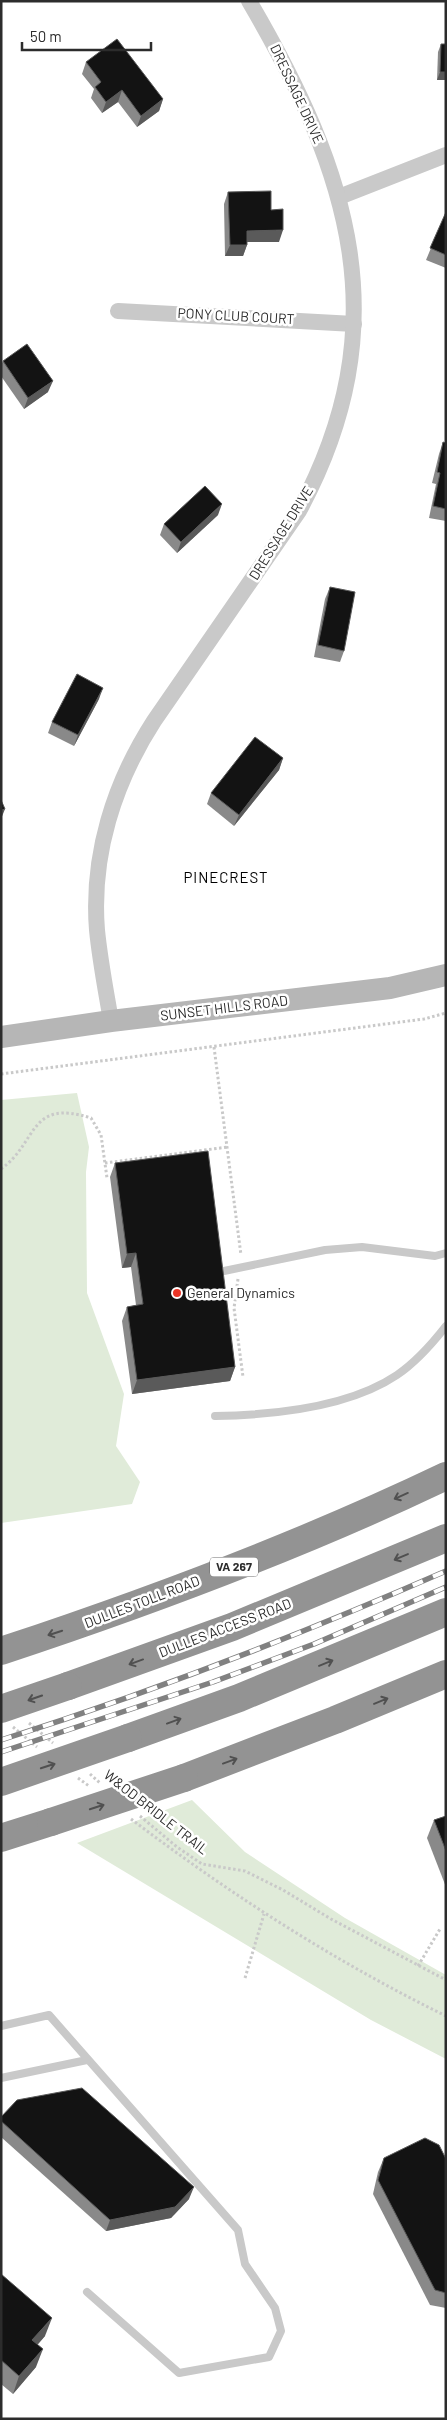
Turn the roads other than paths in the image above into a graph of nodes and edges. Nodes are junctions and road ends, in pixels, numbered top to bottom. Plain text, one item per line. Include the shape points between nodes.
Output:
1 (249, 1) edge
2 (446, 155) edge
3 (338, 197) junction
4 (118, 311) dead end
5 (354, 324) junction
6 (446, 975) edge
7 (111, 1021) junction
8 (1, 1037) edge
9 (446, 1253) edge
10 (224, 1271) edge
11 (446, 1326) edge
12 (215, 1416) dead end
13 (446, 1476) edge
14 (446, 1538) edge
15 (446, 1612) edge
16 (10, 1648) edge
17 (446, 1674) edge
18 (11, 1716) edge
19 (1, 1782) edge
20 (1, 1838) edge
21 (1, 2026) edge
22 (87, 2060) junction
23 (1, 2078) edge
24 (87, 2292) dead end

1 - 3 street, DRESSAGE DRIVE via 304,102 324,150
2 - 3 street
3 - 5 street, DRESSAGE DRIVE via 350,259
4 - 5 street, PONY CLUB COURT
5 - 7 street, DRESSAGE DRIVE via 344,400 317,475 280,540 137,747 109,814 102,848 97,930
6 - 7 main road, SUNSET HILLS ROAD via 354,993
7 - 8 main road, SUNSET HILLS ROAD
9 - 10 lane via 416,1256 362,1247 325,1250
11 - 12 lane via 429,1347 396,1375 364,1391 330,1402 259,1415
13 -> 16 highway, DULLES TOLL ROAD / VA 267 via 256,1558 81,1625
14 -> 18 highway, DULLES ACCESS ROAD, bridge via 232,1627 68,1686
19 -> 15 highway, bridge via 239,1698
20 -> 17 highway, bridge via 184,1778
21 - 22 lane via 49,2016
22 - 23 lane
22 - 24 lane via 238,2230 245,2264 275,2308 281,2331 269,2358 180,2373

